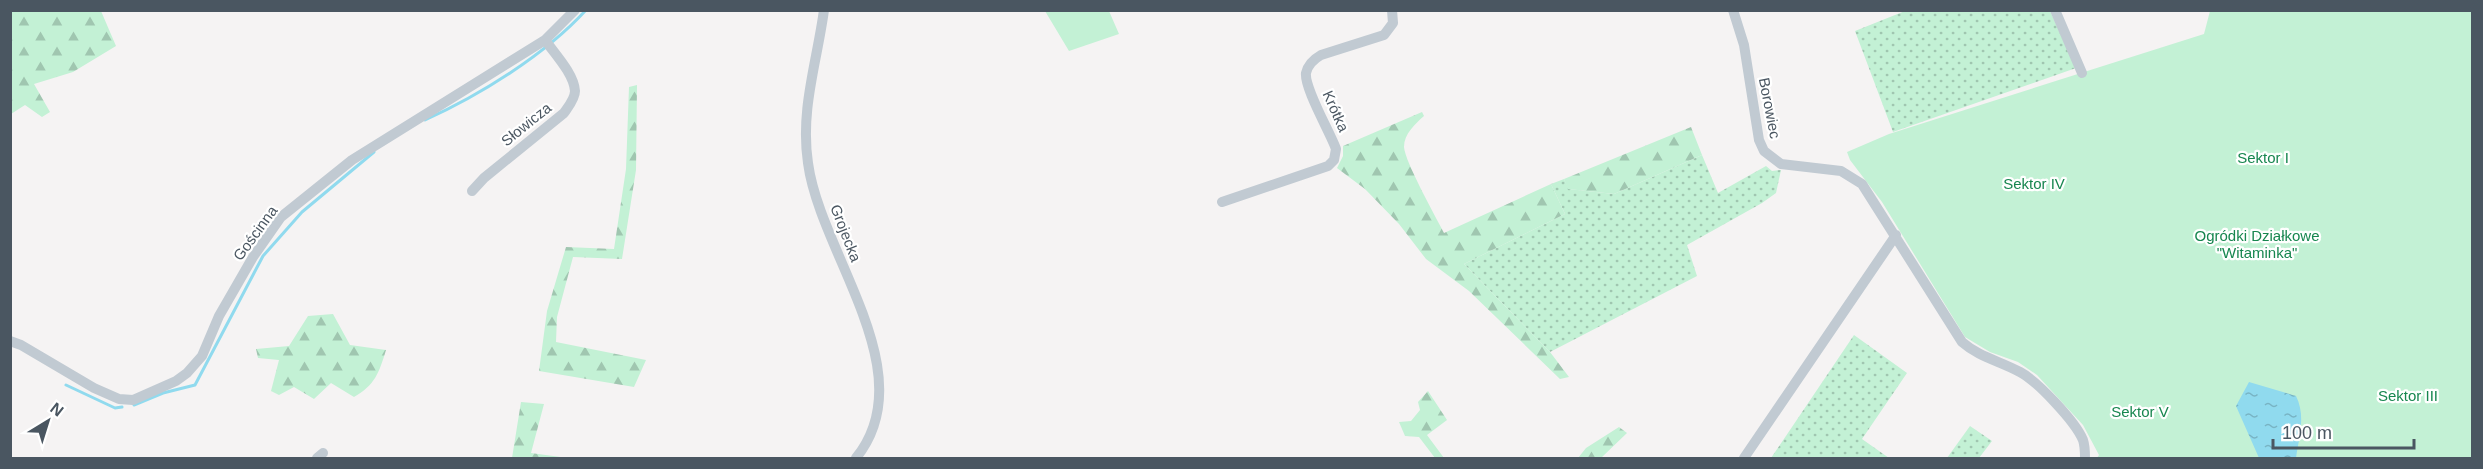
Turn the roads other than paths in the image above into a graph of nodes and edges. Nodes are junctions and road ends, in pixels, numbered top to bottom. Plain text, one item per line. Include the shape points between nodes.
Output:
1 (575, 10) edge
2 (824, 10) edge
3 (1392, 10) edge
4 (1733, 10) edge
5 (2055, 10) edge
6 (546, 40) junction
7 (2082, 73) dead end
8 (472, 191) dead end
9 (1222, 202) dead end
10 (1896, 236) junction
11 (10, 341) edge
12 (856, 459) edge
13 (1744, 459) edge
14 (2085, 459) edge

1 - 6 street, Gościnna
2 - 12 street, Grojecka via 805,114 808,165 871,341 880,379 876,421
3 - 9 street, Krótka via 1393,23 1384,35 1321,55 1307,69 1307,82 1336,149 1333,162
4 - 10 street, Borowiec via 1744,45 1764,151 1781,164 1835,169 1852,176 1865,187
5 - 7 street
6 - 8 street, Słowicza via 570,78 575,92 572,103
6 - 11 street, Gościnna via 352,160 281,217 219,316 205,352 176,381 133,400 119,399
10 - 13 street
10 - 14 street, Borowiec via 1962,342 2040,386 2079,433

